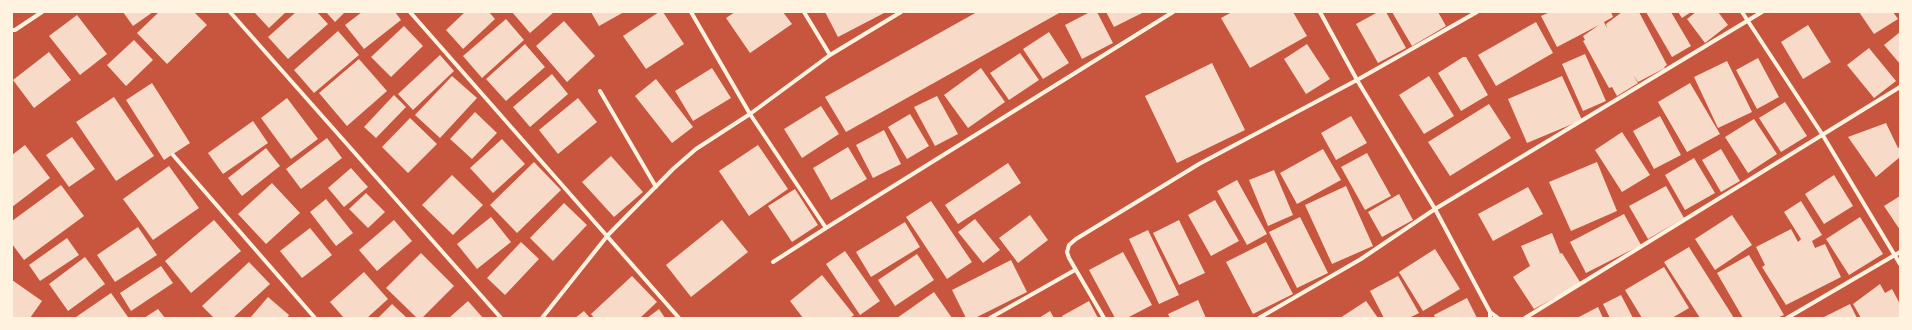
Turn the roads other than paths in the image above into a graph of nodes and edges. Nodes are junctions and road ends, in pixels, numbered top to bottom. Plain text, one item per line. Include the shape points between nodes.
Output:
1 (42, 12) edge
2 (230, 12) edge
3 (410, 12) edge
4 (691, 12) edge
5 (804, 12) edge
6 (901, 12) edge
7 (1173, 12) edge
8 (1320, 12) edge
9 (1477, 12) edge
10 (1742, 12) edge
11 (1762, 12) edge
12 (1748, 21) junction
13 (12, 30) edge
14 (830, 55) junction
15 (1357, 80) junction
16 (1900, 87) edge
17 (600, 91) dead end
18 (750, 114) junction
19 (1822, 134) junction
20 (173, 155) dead end
21 (656, 187) junction
22 (1434, 209) junction
23 (826, 228) junction
24 (608, 236) junction
25 (1900, 252) edge
26 (1895, 255) junction
27 (773, 262) dead end
28 (1900, 264) edge
29 (1075, 270) junction
30 (1490, 312) junction
31 (315, 318) edge
32 (501, 318) edge
33 (542, 318) edge
34 (679, 318) edge
35 (990, 318) edge
36 (1104, 318) edge
37 (1259, 318) edge
38 (1490, 318) edge
39 (1498, 318) edge
40 (1525, 318) edge
41 (1787, 318) edge

1 - 13 street
2 - 32 street
3 - 24 street
4 - 18 street
5 - 14 street
6 - 14 street
7 - 23 street
8 - 15 street
9 - 15 street
10 - 12 street
11 - 12 street
12 - 19 street
12 - 22 street
14 - 18 street
15 - 22 street
15 - 29 street via 1199,164 1076,239 1067,252
16 - 19 street
17 - 21 street
18 - 21 street via 696,149
18 - 23 street
19 - 26 street
19 - 40 street
20 - 31 street
21 - 24 street
22 - 30 street
22 - 37 street via 1361,259
23 - 27 street
24 - 33 street
24 - 34 street
25 - 26 street
26 - 28 street
26 - 41 street
29 - 35 street
29 - 36 street
30 - 38 street
30 - 39 street

